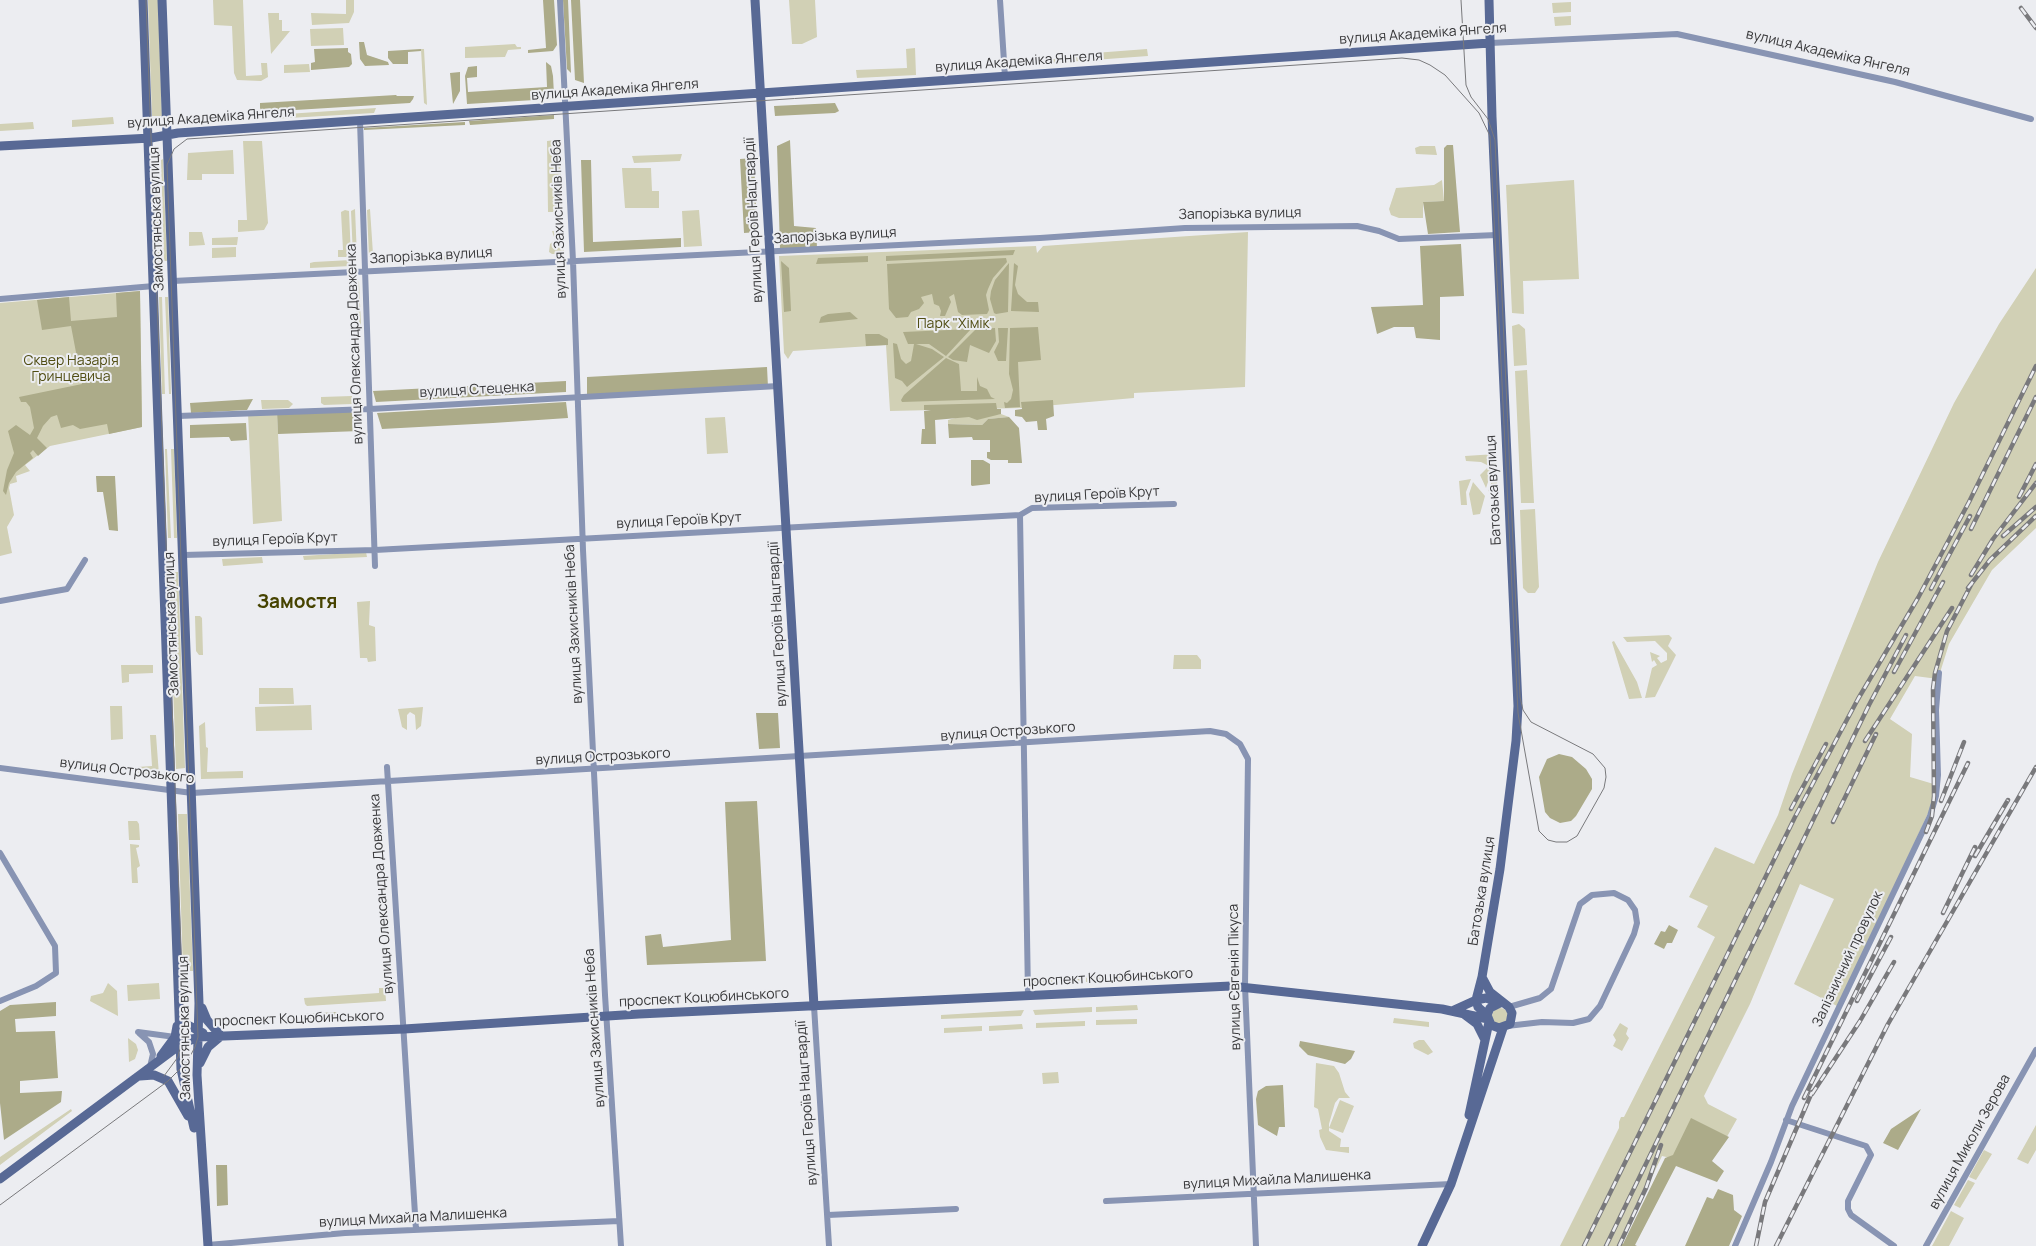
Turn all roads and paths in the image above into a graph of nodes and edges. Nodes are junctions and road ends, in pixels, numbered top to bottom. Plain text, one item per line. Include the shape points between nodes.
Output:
1 (143, 0) edge
2 (162, 0) edge
3 (560, 0) edge
4 (755, 0) edge
5 (1000, 0) edge
6 (1489, 0) edge
7 (1490, 43) junction
8 (1005, 77) junction
9 (761, 94) junction
10 (566, 107) junction
11 (2031, 119) dead end
12 (360, 121) junction
13 (167, 135) junction
14 (148, 138) junction
15 (0, 146) edge
16 (1497, 235) junction
17 (770, 251) junction
18 (573, 261) junction
19 (364, 272) junction
20 (173, 281) junction
21 (154, 286) junction
22 (0, 299) edge
23 (778, 386) junction
24 (578, 397) junction
25 (370, 409) junction
26 (178, 416) junction
27 (1174, 504) dead end
28 (1020, 515) junction
29 (786, 528) junction
30 (582, 539) junction
31 (375, 550) junction
32 (183, 555) junction
33 (85, 560) dead end
34 (375, 566) dead end
35 (0, 601) edge
36 (1939, 673) dead end
37 (1210, 731) joint
38 (1024, 744) junction
39 (798, 758) junction
40 (387, 766) dead end
41 (0, 768) edge
42 (594, 770) junction
43 (387, 782) junction
44 (172, 790) junction
45 (192, 793) junction
46 (0, 853) edge
47 (1482, 977) junction
48 (1245, 986) junction
49 (1028, 995) junction
50 (1476, 1000) junction
51 (0, 1001) edge
52 (200, 1003) junction
53 (179, 1004) junction
54 (1504, 1004) junction
55 (814, 1006) junction
56 (1453, 1010) junction
57 (607, 1016) junction
58 (1488, 1018) junction
59 (1505, 1027) junction
60 (404, 1028) junction
61 (199, 1035) junction
62 (222, 1036) junction
63 (1484, 1038) junction
64 (178, 1040) junction
65 (2036, 1050) edge
66 (198, 1068) junction
67 (149, 1069) junction
68 (139, 1076) junction
69 (1786, 1120) junction
70 (194, 1128) junction
71 (1464, 1140) junction
72 (202, 1146) junction
73 (0, 1179) edge
74 (1451, 1184) junction
75 (1254, 1192) junction
76 (1106, 1201) dead end
77 (956, 1209) dead end
78 (828, 1215) junction
79 (619, 1221) junction
80 (416, 1230) junction
81 (208, 1246) edge
82 (621, 1246) edge
83 (829, 1246) edge
84 (1256, 1246) edge
85 (1422, 1246) edge
86 (1735, 1246) edge
87 (1894, 1246) edge
88 (1926, 1246) edge

1 - 14 main road, Замостянська вулиця
2 - 13 main road, Замостянська вулиця
3 - 10 street, вулиця Захисників Неба
4 - 9 main road, вулиця Героїв Нацгвардії
5 - 8 street
6 - 7 main road, Батозька вулиця
7 - 8 main road, вулиця Академіка Янгеля
7 - 11 street, вулиця Академіка Янгеля via 1677,34 1896,82
7 - 16 main road, Батозька вулиця
8 - 9 main road, вулиця Академіка Янгеля
9 - 10 main road, вулиця Академіка Янгеля
9 - 17 main road, вулиця Героїв Нацгвардії
10 - 12 main road, вулиця Академіка Янгеля
10 - 18 street, вулиця Захисників Неба
12 - 13 main road, вулиця Академіка Янгеля
12 - 19 street, вулиця Олександра Довженка
13 - 14 main road, вулиця Академіка Янгеля
13 - 20 main road, Замостянська вулиця
14 - 15 main road, вулиця Академіка Янгеля
14 - 21 main road, Замостянська вулиця
16 - 17 street, Запорізька вулиця via 1399,239 1379,230 1357,226 1267,225
16 - 47 main road, Батозька вулиця via 1518,706 1501,861
17 - 18 street, Запорізька вулиця
17 - 23 main road, вулиця Героїв Нацгвардії
18 - 19 street, Запорізька вулиця
18 - 24 street, вулиця Захисників Неба
19 - 20 street, Запорізька вулиця
19 - 25 street, вулиця Олександра Довженка
20 - 26 main road, Замостянська вулиця
21 - 22 street
21 - 44 main road, Замостянська вулиця
23 - 24 street, вулиця Стеценка
23 - 29 main road, вулиця Героїв Нацгвардії
24 - 25 street, вулиця Стеценка
24 - 30 street, вулиця Захисників Неба
25 - 26 street, вулиця Стеценка
25 - 31 street, вулиця Олександра Довженка
26 - 32 main road, Замостянська вулиця
27 - 28 street, вулиця Героїв Крут via 1032,508
28 - 29 street, вулиця Героїв Крут
28 - 38 street
29 - 30 street, вулиця Героїв Крут
29 - 39 main road, вулиця Героїв Нацгвардії
30 - 31 street, вулиця Героїв Крут
30 - 42 street, вулиця Захисників Неба
31 - 32 street, вулиця Героїв Крут
31 - 34 street, вулиця Олександра Довженка
32 - 45 main road, Замостянська вулиця
33 - 35 street via 67,589
36 - 69 street, Залізничний провулок via 1936,710 1938,775 1930,816
37 - 38 street, вулиця Острозького
37 - 48 street, вулиця Євгенія Пікуса via 1234,738 1248,759
38 - 39 street, вулиця Острозького
38 - 49 street
39 - 42 street, вулиця Острозького
39 - 55 main road, вулиця Героїв Нацгвардії
40 - 43 street, вулиця Олександра Довженка
41 - 44 street, вулиця Острозького
42 - 43 street, вулиця Острозького
42 - 57 street, вулиця Захисників Неба
43 - 45 street, вулиця Острозького
43 - 60 street, вулиця Олександра Довженка
44 - 45 street, вулиця Острозького
44 - 53 main road, Замостянська вулиця
45 - 52 main road, Замостянська вулиця
46 - 51 street via 55,946 56,973 36,986
47 - 50 main road, Батозька вулиця
47 - 54 main road via 1490,992
48 - 49 main road, проспект Коцюбинського
48 - 56 main road, проспект Коцюбинського
48 - 75 street, вулиця Євгенія Пікуса
49 - 55 main road, проспект Коцюбинського
50 - 54 main road via 1486,998
50 - 56 main road
50 - 58 main road
52 - 61 main road, Замостянська вулиця
52 - 62 main road via 207,1020
53 - 61 main road via 182,1022
53 - 64 main road, Замостянська вулиця
54 - 58 main road via 1490,1008
54 - 59 main road via 1513,1017
54 - 59 street via 1540,998 1551,989 1580,904 1599,894 1614,893 1628,900 1635,910 1637,923 1634,934 1600,1006 1589,1019
55 - 57 main road, проспект Коцюбинського
55 - 78 street, вулиця Героїв Нацгвардії
56 - 58 main road, проспект Коцюбинського
56 - 63 main road via 1471,1018
57 - 60 main road, проспект Коцюбинського
57 - 79 street, вулиця Захисників Неба
58 - 59 main road via 1495,1027
58 - 63 main road
59 - 71 main road
60 - 62 main road, проспект Коцюбинського
60 - 80 street, вулиця Олександра Довженка
61 - 62 main road, проспект Коцюбинського
61 - 64 main road, проспект Коцюбинського
61 - 66 main road, Замостянська вулиця
62 - 66 main road via 208,1047
63 - 71 main road
64 - 66 main road via 193,1051
64 - 67 main road
64 - 67 street via 138,1032 149,1042 153,1054
64 - 70 main road, Замостянська вулиця via 182,1080
65 - 88 street, вулиця Миколи Зерова
66 - 72 main road, Замостянська вулиця
67 - 68 main road
68 - 70 main road via 154,1075 168,1081
68 - 73 main road
69 - 86 street, Залізничний провулок
69 - 87 street via 1866,1146 1871,1155 1848,1201 1848,1209 1851,1215
70 - 72 main road
71 - 74 main road
72 - 81 main road, Замостянська вулиця
74 - 75 street, вулиця Михайла Малишенка
74 - 85 main road
75 - 76 street, вулиця Михайла Малишенка
75 - 84 street, вулиця Євгенія Пікуса
77 - 78 street
78 - 83 street, вулиця Героїв Нацгвардії
79 - 80 street, вулиця Михайла Малишенка
79 - 82 street, вулиця Захисників Неба
80 - 81 street, вулиця Михайла Малишенка

